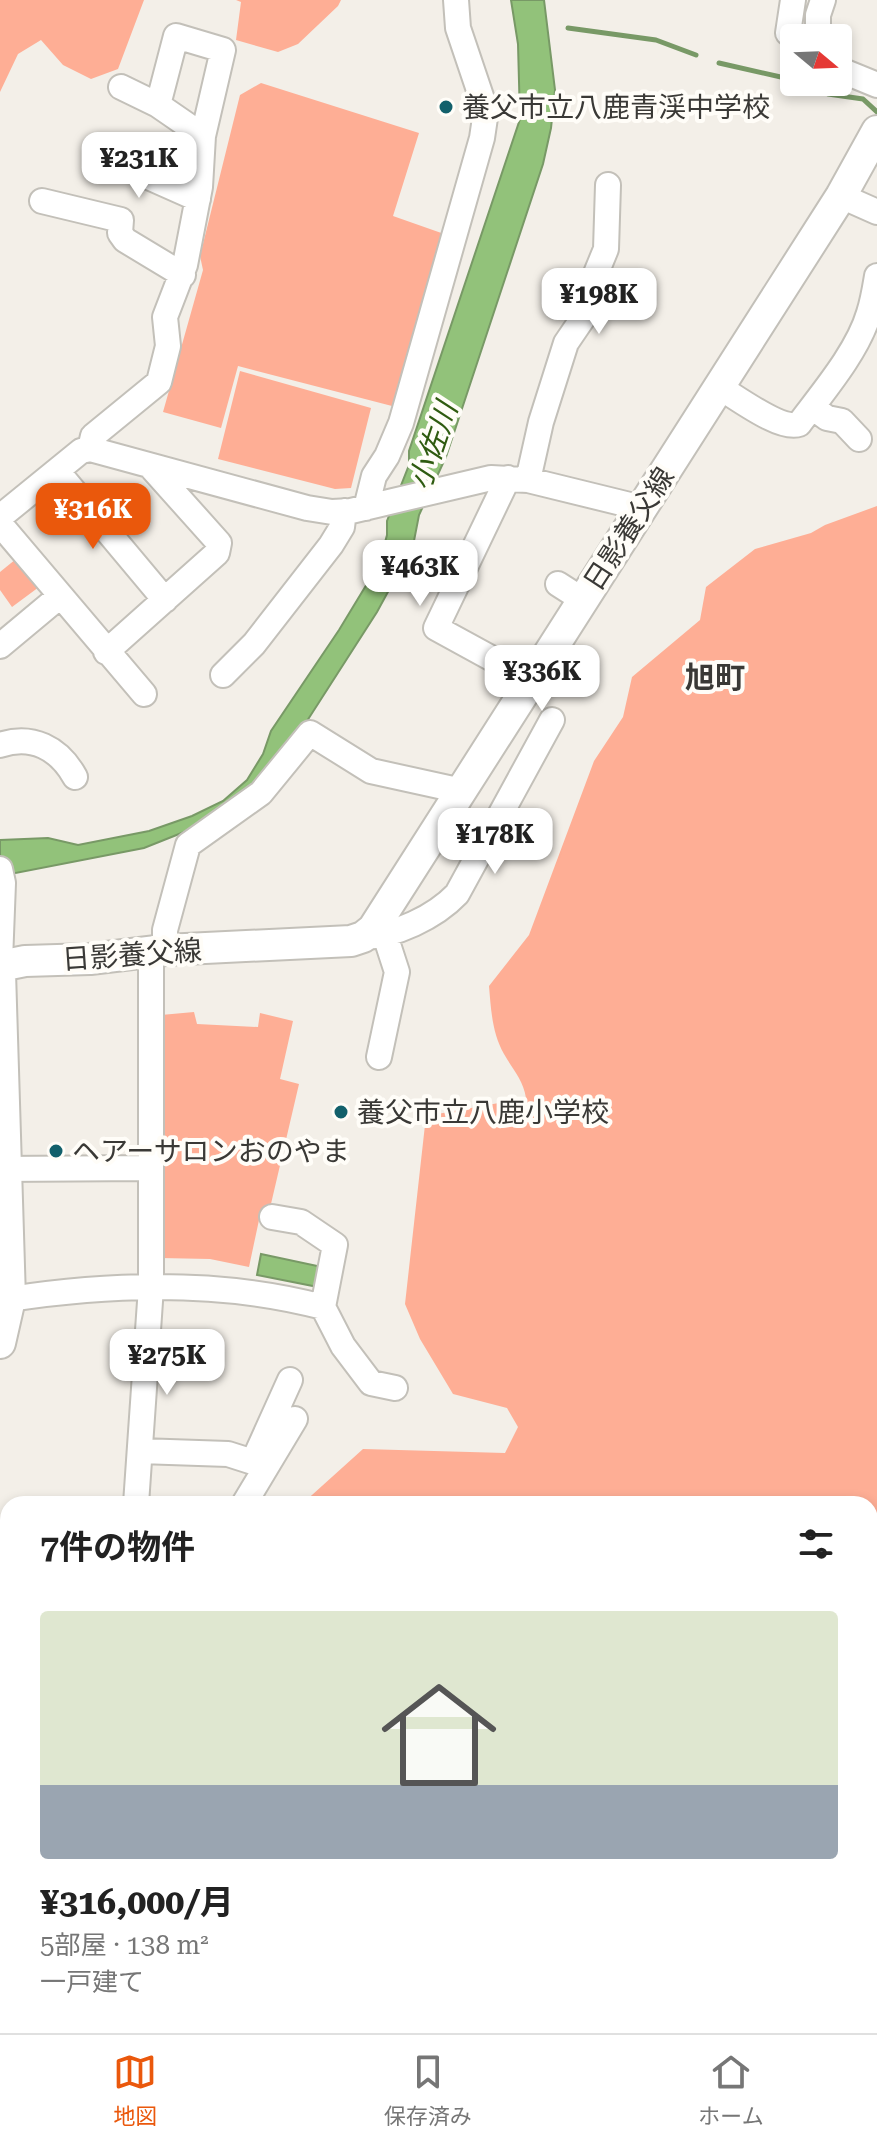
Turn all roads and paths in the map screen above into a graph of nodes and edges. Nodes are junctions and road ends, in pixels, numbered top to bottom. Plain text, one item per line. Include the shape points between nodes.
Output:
1 (456, 0) edge
2 (793, 0) edge
3 (823, 0) edge
4 (789, 24) edge
5 (818, 24) edge
6 (852, 75) edge
7 (877, 85) edge
8 (121, 87) dead end
9 (158, 105) junction
10 (877, 131) edge
11 (203, 136) junction
12 (101, 156) dead end
13 (608, 185) dead end
14 (841, 196) junction
15 (198, 199) junction
16 (42, 201) dead end
17 (877, 212) edge
18 (183, 275) junction
19 (877, 276) edge
20 (874, 302) edge
21 (719, 387) junction
22 (812, 407) junction
23 (859, 439) dead end
24 (90, 449) junction
25 (151, 467) junction
26 (57, 471) junction
27 (518, 479) junction
28 (365, 508) junction
29 (642, 508) junction
30 (0, 517) edge
31 (0, 524) edge
32 (60, 596) junction
33 (165, 600) junction
34 (0, 646) edge
35 (106, 652) junction
36 (223, 675) dead end
37 (531, 680) junction
38 (144, 694) dead end
39 (552, 720) dead end
40 (0, 745) edge
41 (75, 777) dead end
42 (462, 791) junction
43 (2, 876) edge
44 (374, 936) junction
45 (158, 951) junction
46 (0, 967) edge
47 (2, 1047) edge
48 (379, 1057) dead end
49 (149, 1168) junction
50 (3, 1169) edge
51 (272, 1217) dead end
52 (151, 1287) junction
53 (6, 1288) edge
54 (323, 1307) junction
55 (0, 1343) edge
56 (290, 1380) dead end
57 (395, 1388) dead end
58 (295, 1419) dead end
59 (140, 1451) junction
60 (137, 1496) edge
61 (249, 1496) edge

1 - 28 street via 458,28 486,111 482,138 401,423 374,476
2 - 4 street
3 - 5 street
6 - 7 street
8 - 9 street
9 - 11 street
9 - 11 street via 176,36 223,50
10 - 14 main road, 日影養父線
11 - 15 street
12 - 15 street
13 - 27 street via 606,249
14 - 17 street
14 - 21 main road, 日影養父線
15 - 18 street
16 - 18 street via 121,220 125,240
18 - 24 street via 165,317 168,346 159,382 93,436
19 - 20 street
20 - 22 street via 862,332
21 - 22 street via 790,426 799,424
21 - 29 main road, 日影養父線
22 - 23 street via 842,421
24 - 25 street
24 - 26 street
25 - 28 street via 307,508
25 - 33 street via 219,543 217,553
26 - 30 street
26 - 33 street
27 - 28 street via 491,478
27 - 29 street
27 - 37 street via 432,636
28 - 36 street via 342,527 254,644
29 - 37 main road, 日影養父線 via 571,592
31 - 32 street
32 - 34 street
32 - 35 street
33 - 35 street
35 - 38 street
37 - 42 main road, 日影養父線
39 - 44 street via 457,894 438,910
40 - 41 street via 39,743 67,762
42 - 44 main road, 日影養父線
42 - 45 street via 371,771 310,733 261,793 188,845
43 - 46 street
44 - 45 main road, 日影養父線
44 - 48 street via 397,972
45 - 46 main road, 日影養父線
45 - 49 street
46 - 47 main road
47 - 50 main road
49 - 50 street
49 - 52 street
50 - 53 main road
51 - 54 street via 301,1222 335,1245
52 - 53 street via 53,1293
52 - 54 street via 227,1289
52 - 59 street
53 - 55 main road
54 - 57 street via 371,1383
56 - 59 street via 253,1462 228,1454
58 - 61 street
59 - 60 street

